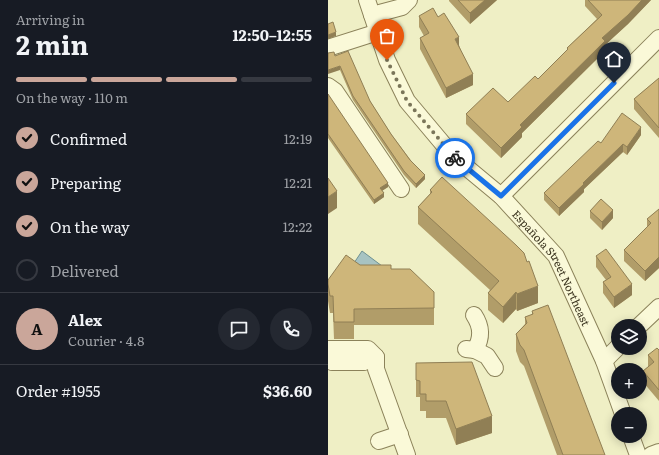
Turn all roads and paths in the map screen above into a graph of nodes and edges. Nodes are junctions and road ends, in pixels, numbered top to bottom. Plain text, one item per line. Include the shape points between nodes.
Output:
1 (367, 0) edge
2 (409, 0) edge
3 (372, 15) junction
4 (378, 32) junction
5 (659, 38) edge
6 (328, 48) edge
7 (328, 86) edge
8 (401, 189) dead end
9 (501, 196) junction
10 (659, 307) edge
11 (474, 315) dead end
12 (646, 319) edge
13 (328, 349) edge
14 (611, 354) edge
15 (376, 357) junction
16 (328, 360) edge
17 (604, 361) junction
18 (495, 368) dead end
19 (620, 407) edge
20 (400, 434) junction
21 (379, 441) dead end
22 (634, 443) edge
23 (659, 452) edge
24 (407, 455) edge
25 (638, 455) edge
26 (651, 455) edge

1 - 3 street, Española Street Northeast
2 - 3 street via 402,7
3 - 4 street, Española Street Northeast
4 - 6 street
4 - 9 street, Española Street Northeast via 387,60 407,101 454,157
5 - 9 street
7 - 8 street via 335,91
9 - 17 street, Española Street Northeast via 556,256
10 - 12 street
11 - 18 street via 480,324 481,340 471,349 487,356
13 - 15 street via 368,349
14 - 17 street
15 - 16 street via 364,362
15 - 20 street via 376,369
17 - 19 street, Española Street Northeast
20 - 21 street
20 - 24 street
22 - 25 street
23 - 26 street

